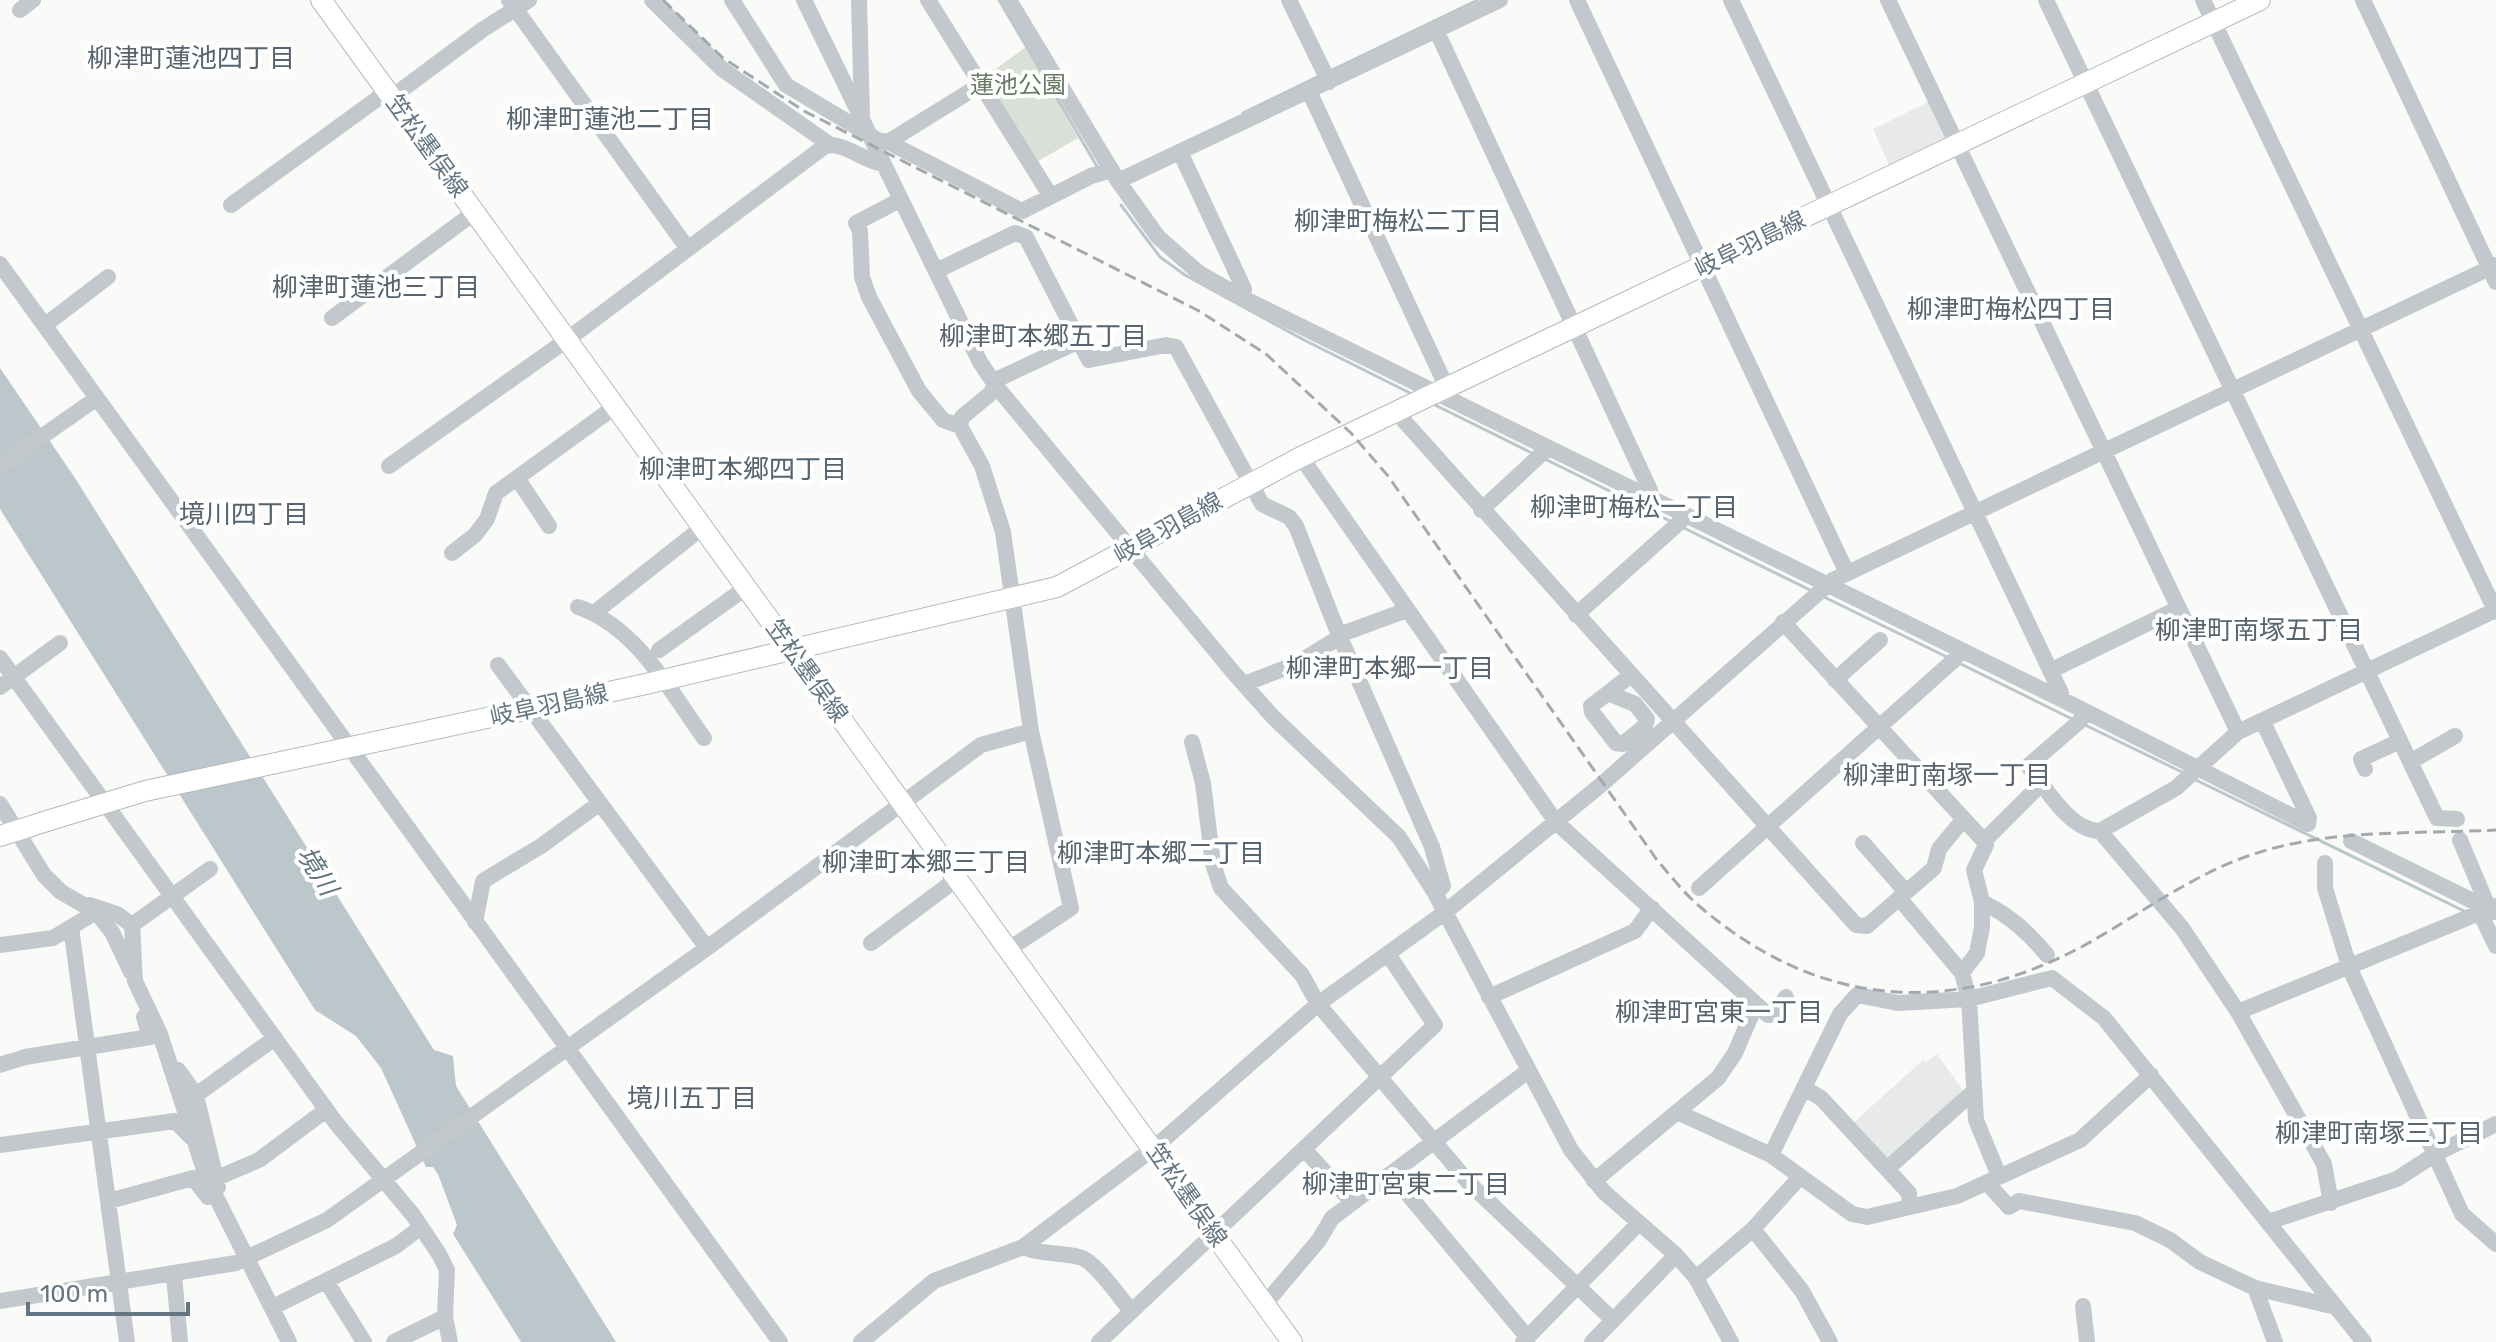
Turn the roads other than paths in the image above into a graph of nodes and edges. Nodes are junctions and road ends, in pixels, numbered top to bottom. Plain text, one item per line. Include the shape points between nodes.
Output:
1 (321, 0) edge
2 (652, 0) edge
3 (732, 0) edge
4 (804, 0) edge
5 (859, 0) edge
6 (928, 0) edge
7 (1009, 0) edge
8 (1289, 0) edge
9 (1577, 0) edge
10 (1731, 0) edge
11 (1888, 0) edge
12 (2046, 0) edge
13 (2203, 0) edge
14 (2260, 0) edge
15 (2363, 0) edge
16 (1496, 1) edge
17 (517, 3) edge
18 (2213, 22) junction
19 (1437, 32) junction
20 (1329, 82) junction
21 (2086, 83) junction
22 (980, 85) junction
23 (1309, 91) junction
24 (390, 94) junction
25 (865, 127) junction
26 (888, 142) junction
27 (829, 144) junction
28 (1957, 145) junction
29 (1181, 154) junction
30 (884, 164) junction
31 (1115, 176) junction
32 (1050, 195) junction
33 (900, 200) junction
34 (231, 205) dead end
35 (1829, 206) junction
36 (475, 212) junction
37 (688, 249) junction
38 (0, 264) edge
39 (1700, 268) junction
40 (936, 271) junction
41 (2494, 272) edge
42 (108, 277) dead end
43 (1243, 298) junction
44 (332, 318) dead end
45 (45, 325) junction
46 (1574, 327) junction
47 (2360, 329) junction
48 (568, 339) junction
49 (1077, 342) junction
50 (996, 386) junction
51 (1442, 390) junction
52 (2231, 390) junction
53 (97, 398) junction
54 (616, 406) junction
55 (1396, 412) junction
56 (960, 426) junction
57 (1548, 448) junction
58 (2105, 450) junction
59 (1301, 457) junction
60 (0, 466) edge
61 (389, 466) dead end
62 (517, 478) junction
63 (1250, 483) junction
64 (1650, 499) junction
65 (1481, 510) junction
66 (1975, 513) junction
67 (1683, 515) junction
68 (549, 526) dead end
69 (703, 527) junction
70 (1130, 550) junction
71 (452, 553) dead end
72 (1847, 573) junction
73 (1825, 586) junction
74 (747, 587) junction
75 (1010, 598) junction
76 (2179, 608) junction
77 (1407, 610) junction
78 (2496, 611) edge
79 (1576, 615) junction
80 (1783, 622) junction
81 (1339, 636) junction
82 (1880, 640) dead end
83 (60, 643) dead end
84 (659, 650) dead end
85 (793, 651) junction
86 (1960, 651) junction
87 (0, 658) edge
88 (498, 665) dead end
89 (2050, 671) junction
90 (2367, 672) junction
91 (1630, 676) junction
92 (14, 677) junction
93 (1835, 680) junction
94 (655, 683) junction
95 (1244, 684) junction
96 (0, 687) edge
97 (1608, 693) dead end
98 (2061, 699) junction
99 (2085, 712) junction
100 (1672, 722) junction
101 (2263, 722) junction
102 (1878, 728) junction
103 (1031, 731) junction
104 (2238, 732) junction
105 (2455, 736) dead end
106 (704, 738) dead end
107 (2400, 741) junction
108 (1192, 742) dead end
109 (2410, 762) junction
110 (2199, 769) junction
111 (2365, 769) dead end
112 (2042, 783) junction
113 (600, 803) junction
114 (903, 803) junction
115 (0, 804) edge
116 (2457, 819) dead end
117 (1962, 821) junction
118 (1556, 822) junction
119 (1767, 829) junction
120 (2100, 831) junction
121 (7, 833) edge
122 (2460, 840) dead end
123 (1984, 841) junction
124 (2351, 841) dead end
125 (1863, 843) dead end
126 (2325, 863) dead end
127 (210, 869) dead end
128 (958, 878) junction
129 (1699, 888) dead end
130 (1435, 893) junction
131 (1902, 895) junction
132 (172, 896) junction
133 (1982, 902) junction
134 (1652, 908) junction
135 (93, 909) junction
136 (2490, 911) edge
137 (1444, 913) junction
138 (475, 922) junction
139 (132, 925) junction
140 (71, 927) junction
141 (871, 943) dead end
142 (0, 945) edge
143 (2496, 946) edge
144 (707, 948) junction
145 (1009, 949) junction
146 (1388, 954) junction
147 (2047, 955) dead end
148 (2350, 969) junction
149 (1962, 973) junction
150 (135, 981) junction
151 (1489, 997) junction
152 (1786, 997) dead end
153 (1969, 999) junction
154 (1318, 1004) junction
155 (1756, 1004) junction
156 (2238, 1012) junction
157 (150, 1037) junction
158 (275, 1038) junction
159 (87, 1047) junction
160 (565, 1048) junction
161 (0, 1065) edge
162 (1528, 1071) junction
163 (173, 1072) junction
164 (2151, 1075) junction
165 (1380, 1079) junction
166 (1804, 1088) junction
167 (1972, 1093) junction
168 (196, 1095) junction
169 (326, 1110) junction
170 (1677, 1112) junction
171 (175, 1121) junction
172 (2496, 1124) edge
173 (100, 1132) junction
174 (193, 1139) junction
175 (1432, 1141) junction
176 (0, 1145) edge
177 (1154, 1148) junction
178 (1305, 1150) junction
179 (2437, 1153) junction
180 (1771, 1155) junction
181 (1887, 1169) junction
182 (1391, 1174) junction
183 (1800, 1177) junction
184 (217, 1178) junction
185 (1994, 1180) junction
186 (381, 1181) junction
187 (1594, 1181) junction
188 (217, 1200) junction
189 (109, 1201) junction
190 (1352, 1202) junction
191 (2331, 1203) junction
192 (1910, 1207) junction
193 (225, 1216) junction
194 (2268, 1222) junction
195 (1639, 1223) junction
196 (421, 1227) junction
197 (1753, 1229) junction
198 (1215, 1235) junction
199 (2496, 1244) edge
200 (1023, 1247) junction
201 (1676, 1255) junction
202 (247, 1257) junction
203 (174, 1275) junction
204 (1696, 1278) junction
205 (326, 1281) junction
206 (119, 1283) junction
207 (1576, 1287) junction
208 (2255, 1288) junction
209 (0, 1301) edge
210 (1265, 1304) junction
211 (2083, 1306) dead end
212 (273, 1307) junction
213 (2336, 1307) junction
214 (1131, 1311) junction
215 (445, 1317) junction
216 (1613, 1320) junction
217 (1525, 1340) edge
218 (127, 1342) edge
219 (180, 1342) edge
220 (289, 1342) edge
221 (364, 1342) edge
222 (394, 1342) edge
223 (450, 1342) edge
224 (780, 1342) edge
225 (861, 1342) edge
226 (1099, 1342) edge
227 (1292, 1342) edge
228 (1592, 1342) edge
229 (1731, 1342) edge
230 (1830, 1342) edge
231 (2087, 1342) edge
232 (2275, 1342) edge
233 (2364, 1342) edge

1 - 24 main road, 笠松墨俣線
2 - 27 street via 722,69
3 - 25 street via 786,85
4 - 25 street
5 - 25 street
6 - 22 street
7 - 31 street
8 - 20 street
9 - 39 street
10 - 35 street
11 - 28 street
12 - 21 street
13 - 18 street
14 - 18 main road, 岐阜羽島線
15 - 41 street
16 - 19 street
17 - 24 street
17 - 37 street
18 - 21 main road, 岐阜羽島線
18 - 47 street
19 - 20 street
19 - 46 street
20 - 23 street
21 - 28 main road, 岐阜羽島線
21 - 52 street
22 - 26 street
22 - 32 street
23 - 29 street
23 - 51 street
24 - 34 street
24 - 36 main road, 笠松墨俣線
25 - 26 street
25 - 30 street
26 - 32 street via 1022,211
27 - 30 street
27 - 37 street
28 - 35 main road, 岐阜羽島線
28 - 58 street
29 - 31 street
29 - 43 street via 1244,289
30 - 33 street
31 - 32 street
31 - 43 street via 1179,258
33 - 40 street
33 - 56 street via 856,223 862,277 919,391 943,420
35 - 39 main road, 岐阜羽島線
35 - 66 street
36 - 44 street
36 - 48 main road, 笠松墨俣線
37 - 48 street
38 - 45 street
39 - 46 main road, 岐阜羽島線
39 - 72 street
40 - 49 street via 1015,233 1026,237
40 - 50 street
41 - 47 street
42 - 45 street
43 - 51 street
45 - 53 street
46 - 51 main road, 岐阜羽島線
46 - 64 street
47 - 52 street
47 - 78 street
48 - 54 main road, 笠松墨俣線
48 - 61 street
49 - 50 street via 1000,378
49 - 63 street via 1089,360 1176,347
50 - 56 street via 962,417
50 - 70 street
51 - 55 main road, 岐阜羽島線
51 - 57 street
52 - 58 street
52 - 90 street
53 - 60 street
53 - 138 street
54 - 62 street
54 - 69 main road, 笠松墨俣線
55 - 59 main road, 岐阜羽島線
55 - 65 street
56 - 75 street via 994,499
57 - 64 street
57 - 65 street
58 - 66 street
58 - 76 street
59 - 63 main road, 岐阜羽島線
59 - 77 street
62 - 68 street
62 - 71 street via 496,493 487,519
63 - 70 main road, 岐阜羽島線
63 - 81 street via 1262,504 1296,526
64 - 67 street
65 - 79 street
66 - 72 street
66 - 89 street
67 - 73 street
67 - 79 street
69 - 74 main road, 笠松墨俣線
69 - 94 street via 586,610 638,649
70 - 75 main road, 岐阜羽島線 via 1057,587
70 - 95 street
72 - 73 street
73 - 80 street
73 - 86 street
74 - 84 street
74 - 85 main road, 笠松墨俣線
75 - 85 main road, 岐阜羽島線
75 - 103 street
76 - 89 street
76 - 104 street
77 - 81 street
77 - 118 street
78 - 90 street
79 - 91 street
80 - 93 street
80 - 100 street
81 - 95 street via 1296,664
81 - 130 street via 1432,847 1443,886
82 - 93 street
83 - 92 street
85 - 94 main road, 岐阜羽島線
85 - 114 main road, 笠松墨俣線
86 - 98 street
86 - 102 street
87 - 92 street
88 - 113 street
89 - 98 street
90 - 101 street
90 - 107 street
91 - 97 street
91 - 100 street
92 - 96 street
92 - 132 street
93 - 102 street
94 - 106 street
94 - 121 main road, 岐阜羽島線, bridge via 145,791
95 - 130 street via 1380,815
98 - 99 street
99 - 110 street
99 - 112 street via 2028,766
100 - 118 street
100 - 119 street
101 - 104 street
101 - 110 street via 2308,824
102 - 117 street
102 - 119 street
103 - 114 street via 981,745
103 - 145 street via 1071,908
104 - 110 street
105 - 109 street
107 - 109 street
107 - 111 street via 2361,759
108 - 154 street via 1221,888 1302,975
109 - 116 street via 2437,818
110 - 120 street
112 - 120 street via 2075,822 2088,831
112 - 123 street
113 - 138 street via 483,881
113 - 144 street
114 - 128 main road, 笠松墨俣線
114 - 144 street
115 - 121 street
117 - 123 street
117 - 131 street via 1939,849 1934,868
118 - 134 street
118 - 137 street
119 - 129 street
119 - 131 street via 1856,925 1867,926
120 - 156 street via 2182,928
121 - 135 street via 61,892
122 - 136 street
123 - 133 street via 1974,870
124 - 136 street
125 - 131 street
126 - 148 street via 2325,888
127 - 132 street
128 - 141 street
128 - 145 main road, 笠松墨俣線
130 - 137 street
131 - 149 street
132 - 139 street
132 - 158 street
133 - 147 street via 2016,922
133 - 149 street via 1977,953
134 - 151 street via 1635,931
134 - 155 street
135 - 139 street via 117,914
135 - 140 street
135 - 150 street
136 - 143 street
136 - 148 street
137 - 146 street
137 - 151 street
138 - 160 street
139 - 150 street
140 - 142 street via 42,942
140 - 159 street
144 - 160 street
145 - 177 main road, 笠松墨俣線
146 - 154 street
146 - 165 street via 1435,1025
148 - 156 street
148 - 179 street
149 - 153 street
150 - 157 street
150 - 163 street
151 - 162 street
152 - 155 street via 1775,1014 1768,1015
153 - 164 street via 2052,978 2104,1018
153 - 166 street via 1898,1003 1857,995 1840,1014
153 - 167 street
154 - 165 street
154 - 177 street
155 - 170 street via 1718,1078
156 - 191 street via 2324,1164
157 - 159 street
157 - 163 street
158 - 168 street
158 - 169 street
159 - 161 street
159 - 173 street
160 - 186 street
160 - 224 street
162 - 175 street
162 - 187 street
163 - 168 street
163 - 171 street
163 - 174 street
164 - 185 street via 2080,1140
164 - 194 street
165 - 175 street
165 - 178 street
166 - 180 street
166 - 181 street via 1821,1098
167 - 181 street
167 - 185 street
168 - 184 street
169 - 184 street via 259,1160
169 - 186 street
170 - 180 street
170 - 187 street
171 - 173 street
171 - 174 street
172 - 179 street
173 - 176 street
173 - 189 street
174 - 188 street
175 - 182 street
175 - 207 street
177 - 198 main road, 笠松墨俣線
177 - 200 street
178 - 190 street
178 - 198 street
179 - 191 street via 2397,1179
179 - 199 street via 2462,1214
180 - 183 street
181 - 192 street via 1909,1193
182 - 190 street
182 - 217 street
183 - 192 street via 1852,1214 1867,1217
183 - 197 street
184 - 188 street
185 - 192 street
185 - 208 street via 2009,1207 2019,1201 2135,1223
186 - 196 street
186 - 202 street via 327,1220
187 - 195 street
188 - 193 street
189 - 193 street via 193,1178
189 - 206 street
190 - 210 street via 1332,1218
191 - 194 street
193 - 202 street
194 - 213 street
195 - 201 street
195 - 207 street
196 - 205 street via 396,1246
196 - 215 street via 447,1270
197 - 204 street
197 - 230 street via 1802,1291
198 - 210 main road, 笠松墨俣線
198 - 214 street
200 - 214 street via 1082,1257
200 - 225 street via 934,1281
201 - 204 street
201 - 216 street
202 - 203 street
202 - 212 street
203 - 206 street
203 - 219 street
204 - 229 street
205 - 212 street
205 - 221 street
206 - 209 street
206 - 218 street
207 - 216 street
207 - 217 street
208 - 213 street
208 - 232 street
210 - 227 main road, 笠松墨俣線
211 - 231 street
212 - 220 street
213 - 233 street
214 - 226 street
215 - 222 street
215 - 223 street
216 - 228 street

